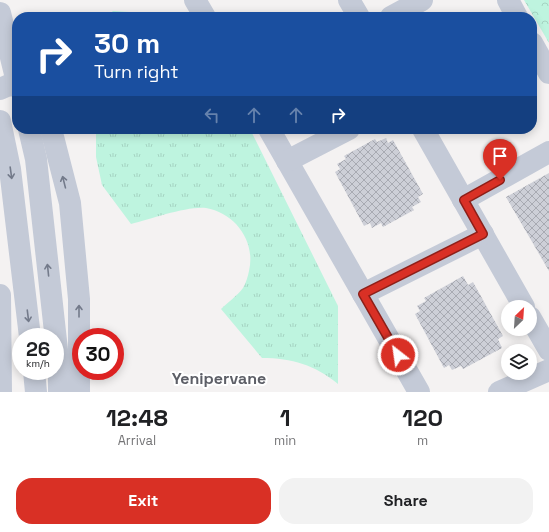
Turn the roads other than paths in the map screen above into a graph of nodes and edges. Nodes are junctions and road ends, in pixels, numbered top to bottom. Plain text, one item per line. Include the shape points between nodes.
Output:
1 (195, 0) edge
2 (349, 0) edge
3 (422, 0) edge
4 (508, 0) edge
5 (201, 12) edge
6 (356, 12) edge
7 (400, 12) edge
8 (515, 12) edge
9 (0, 13) edge
10 (537, 52) edge
11 (12, 62) edge
12 (0, 64) edge
13 (12, 65) edge
14 (549, 73) edge
15 (12, 85) edge
16 (0, 88) edge
17 (0, 122) edge
18 (30, 134) edge
19 (52, 134) edge
20 (272, 134) edge
21 (339, 134) edge
22 (426, 134) edge
23 (549, 152) edge
24 (287, 161) junction
25 (464, 200) junction
26 (483, 234) junction
27 (363, 294) junction
28 (0, 295) edge
29 (520, 300) edge
30 (29, 328) edge
31 (549, 370) edge
32 (35, 380) edge
33 (1, 392) edge
34 (36, 392) edge
35 (59, 392) edge
36 (79, 392) edge
37 (419, 392) edge
38 (500, 392) edge

1 - 5 street
2 - 6 street
3 - 7 street
4 - 8 street
9 - 11 street, bridge
10 - 14 street
12 - 13 street
15 - 16 street
17 -> 30 street via 10,169
35 -> 18 street via 59,368 36,159
36 -> 19 street via 79,299 70,204
20 - 24 street
21 - 24 street
22 - 25 street
23 - 25 street
24 - 27 street
25 - 26 street
26 - 27 street
26 - 29 street
27 - 37 street
28 - 33 street
31 - 38 street
32 - 34 street

